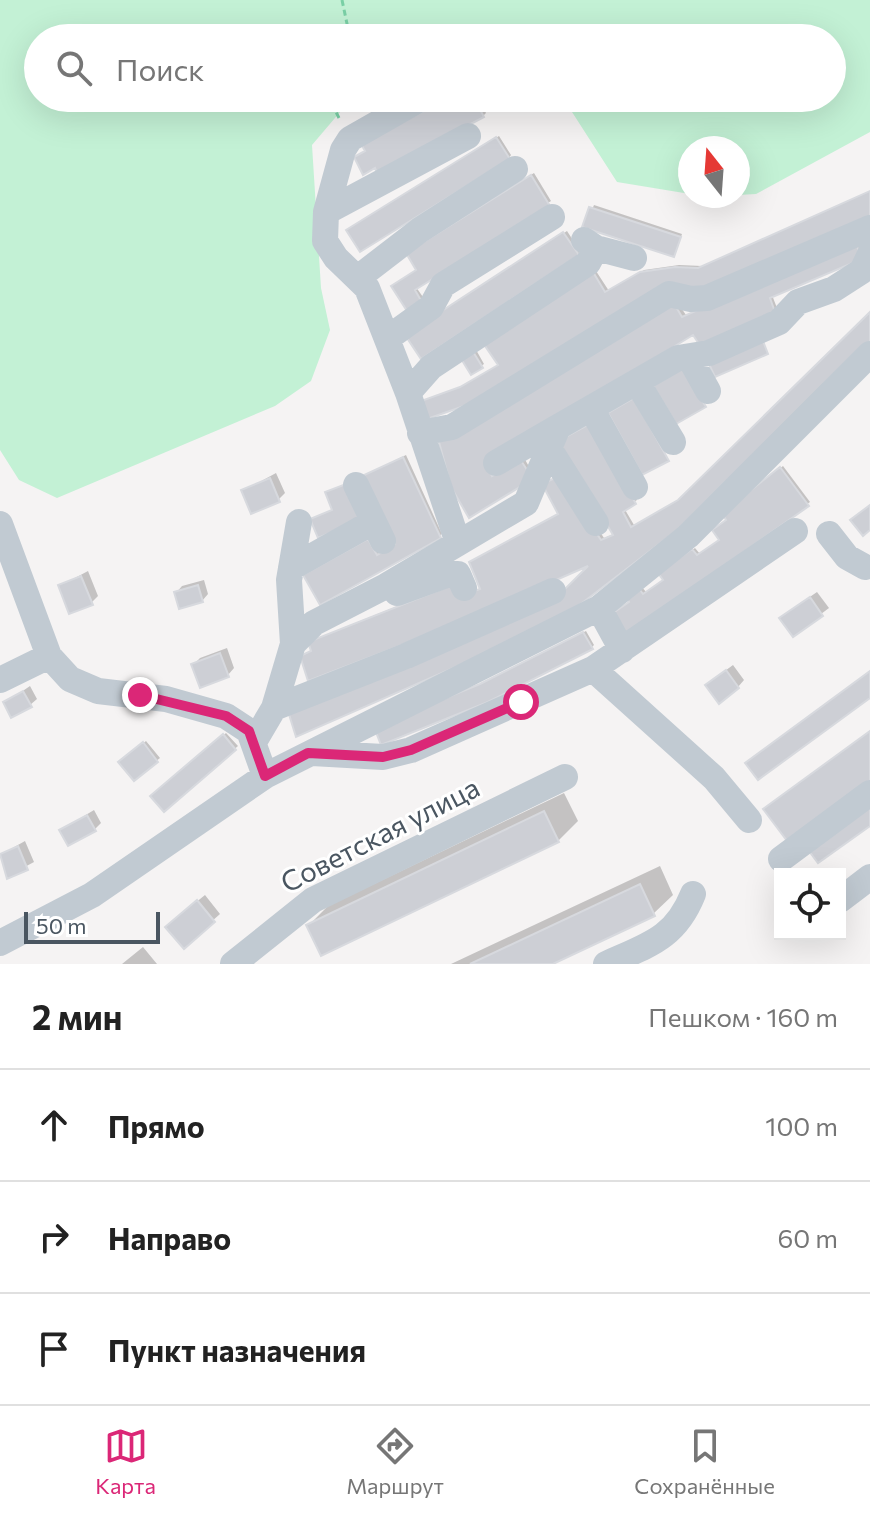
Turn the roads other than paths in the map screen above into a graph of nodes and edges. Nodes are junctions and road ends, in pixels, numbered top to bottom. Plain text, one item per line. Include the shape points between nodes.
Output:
1 (397, 112) edge
2 (468, 136) dead end
3 (515, 169) dead end
4 (326, 212) junction
5 (552, 217) dead end
6 (870, 228) edge
7 (870, 254) edge
8 (634, 258) dead end
9 (359, 277) junction
10 (388, 338) junction
11 (870, 354) edge
12 (689, 357) junction
13 (637, 382) junction
14 (708, 391) dead end
15 (408, 393) junction
16 (591, 408) junction
17 (420, 433) junction
18 (554, 439) junction
19 (673, 442) dead end
20 (496, 463) dead end
21 (356, 485) dead end
22 (635, 487) dead end
23 (299, 522) dead end
24 (596, 523) dead end
25 (0, 524) edge
26 (795, 531) dead end
27 (829, 534) dead end
28 (458, 543) junction
29 (865, 567) dead end
30 (291, 568) junction
31 (464, 588) dead end
32 (553, 591) dead end
33 (599, 608) junction
34 (314, 623) junction
35 (293, 644) junction
36 (622, 650) junction
37 (49, 656) junction
38 (593, 669) junction
39 (0, 680) edge
40 (274, 708) junction
41 (254, 742) junction
42 (308, 753) junction
43 (265, 776) junction
44 (565, 777) dead end
45 (870, 793) edge
46 (749, 820) dead end
47 (781, 859) dead end
48 (870, 877) edge
49 (693, 894) dead end
50 (846, 895) edge
51 (0, 943) edge
52 (233, 964) edge
53 (606, 964) edge

1 - 4 street via 350,139
2 - 4 street
3 - 9 street
4 - 9 street via 325,241
5 - 10 street via 443,285 431,307
6 - 17 street via 707,298 669,294 452,427
7 - 12 street via 862,271 798,302 779,322
8 - 15 street via 588,243 588,263 431,367
9 - 10 street
10 - 15 street
11 - 33 street via 688,536
12 - 13 street
12 - 14 street
13 - 16 street
13 - 19 street
15 - 17 street
16 - 18 street
16 - 22 street
17 - 28 street
18 - 20 street
18 - 24 street
18 - 28 street via 526,503
21 - 30 street via 378,532
23 - 30 street
25 - 37 street
26 - 36 street
27 - 29 street via 847,557
28 - 34 street
30 - 35 street
31 - 34 street via 458,574 449,574
32 - 40 street
33 - 36 street
33 - 42 street
34 - 35 street
35 - 40 street
36 - 38 street
37 - 39 street
37 - 41 street via 70,679 98,691 166,699 226,716 249,731
38 - 42 street via 411,750 383,757
38 - 46 street via 714,778
40 - 41 street
41 - 43 street
42 - 43 street
43 - 51 street via 92,895
44 - 52 street, Советская улица via 313,900
45 - 47 street
48 - 50 street
49 - 53 street via 682,920 653,943

